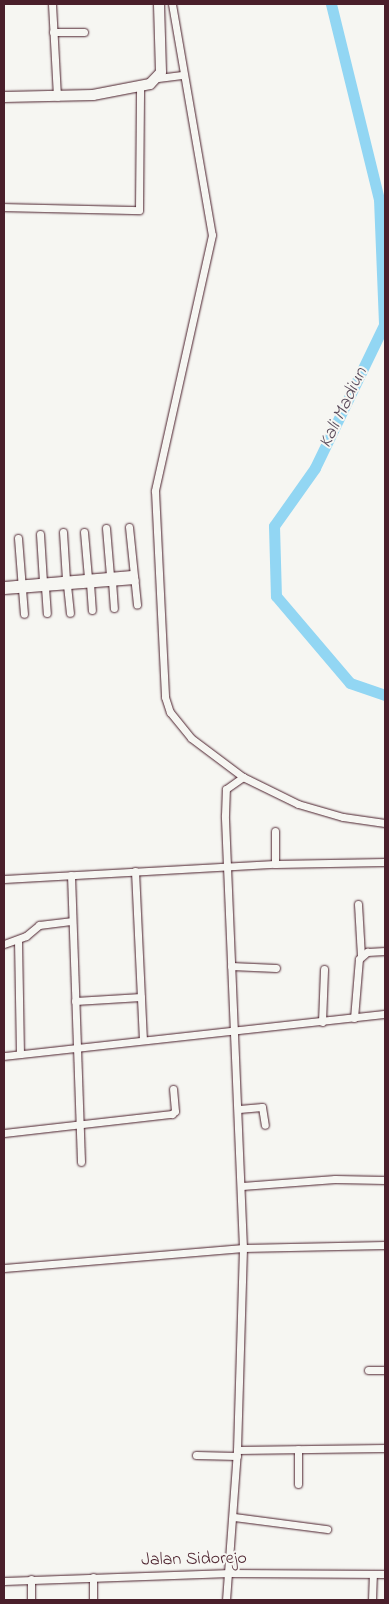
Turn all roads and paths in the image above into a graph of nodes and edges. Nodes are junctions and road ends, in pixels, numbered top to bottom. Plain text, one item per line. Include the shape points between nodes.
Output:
1 (52, 4) edge
2 (159, 4) edge
3 (172, 4) edge
4 (53, 32) junction
5 (84, 32) dead end
6 (182, 75) junction
7 (158, 78) junction
8 (140, 86) junction
9 (4, 96) edge
10 (57, 97) junction
11 (4, 207) edge
12 (129, 527) dead end
13 (106, 528) dead end
14 (62, 532) dead end
15 (84, 532) dead end
16 (40, 534) dead end
17 (18, 538) dead end
18 (134, 577) junction
19 (111, 579) junction
20 (89, 581) junction
21 (67, 582) junction
22 (44, 584) junction
23 (4, 585) edge
24 (18, 586) junction
25 (4, 590) edge
26 (137, 605) dead end
27 (114, 608) dead end
28 (92, 610) dead end
29 (70, 612) dead end
30 (47, 613) dead end
31 (24, 614) dead end
32 (243, 777) junction
33 (385, 823) edge
34 (275, 832) dead end
35 (385, 862) edge
36 (275, 864) junction
37 (225, 866) junction
38 (135, 871) junction
39 (71, 875) junction
40 (4, 879) edge
41 (358, 904) dead end
42 (71, 921) junction
43 (18, 940) junction
44 (4, 944) edge
45 (385, 951) edge
46 (361, 956) junction
47 (232, 966) junction
48 (276, 968) dead end
49 (324, 969) dead end
50 (141, 998) junction
51 (75, 1001) junction
52 (385, 1014) edge
53 (354, 1018) junction
54 (322, 1022) junction
55 (236, 1029) junction
56 (143, 1040) junction
57 (77, 1048) junction
58 (20, 1054) junction
59 (4, 1056) edge
60 (173, 1089) dead end
61 (239, 1109) junction
62 (80, 1125) junction
63 (264, 1125) dead end
64 (4, 1132) edge
65 (81, 1162) dead end
66 (385, 1180) edge
67 (242, 1186) junction
68 (385, 1245) edge
69 (242, 1248) junction
70 (4, 1268) edge
71 (368, 1370) dead end
72 (385, 1370) edge
73 (385, 1448) edge
74 (298, 1449) junction
75 (237, 1453) junction
76 (196, 1455) dead end
77 (298, 1484) dead end
78 (234, 1517) junction
79 (327, 1529) dead end
80 (230, 1573) junction
81 (385, 1574) edge
82 (373, 1575) junction
83 (93, 1578) junction
84 (31, 1579) junction
85 (4, 1581) edge
86 (31, 1600) edge
87 (93, 1600) edge
88 (226, 1600) edge
89 (372, 1600) edge

1 - 4 street
2 - 7 main road
3 - 6 street
4 - 5 street
4 - 10 street
6 - 7 street
6 - 32 street via 212,235 155,491 165,697 170,712 190,738
7 - 8 main road
8 - 10 main road
8 - 11 street via 139,210
9 - 10 main road
12 - 18 street
13 - 19 street
14 - 21 street
15 - 20 street
16 - 22 street
17 - 24 street
18 - 19 street
18 - 26 street
19 - 20 street
19 - 27 street
20 - 21 street
20 - 28 street
21 - 22 street
21 - 29 street
22 - 24 street
22 - 30 street
23 - 24 street
24 - 25 street
24 - 31 street
32 - 33 street via 298,804 343,817
32 - 37 street via 226,789
34 - 36 street
35 - 36 street
36 - 37 street
37 - 38 street
37 - 47 street
38 - 39 street
38 - 50 street
39 - 40 street
39 - 42 street
41 - 46 street
42 - 43 street via 39,925
42 - 51 street
43 - 44 street
43 - 58 street
45 - 46 street
46 - 53 street
47 - 48 street
47 - 55 street
49 - 54 street
50 - 51 street
50 - 56 street
51 - 57 street
52 - 53 street
53 - 54 street
54 - 55 street
55 - 56 street
55 - 61 street
56 - 57 street
57 - 58 street
57 - 62 street
58 - 59 street
60 - 62 street via 174,1113
61 - 63 street via 262,1107
61 - 67 street
62 - 64 street
62 - 65 street
66 - 67 street via 335,1179
67 - 69 street
68 - 69 street
69 - 70 street
69 - 75 street
71 - 72 street
73 - 74 street
74 - 75 street
74 - 77 street
75 - 76 street
75 - 78 street
78 - 79 street
78 - 80 street
80 - 82 street, Jalan Sidorejo
80 - 83 street, Jalan Sidorejo
80 - 88 street
81 - 82 street, Jalan Sidorejo
82 - 89 street
83 - 84 street, Jalan Sidorejo
83 - 87 street
84 - 85 street, Jalan Sidorejo
84 - 86 street

